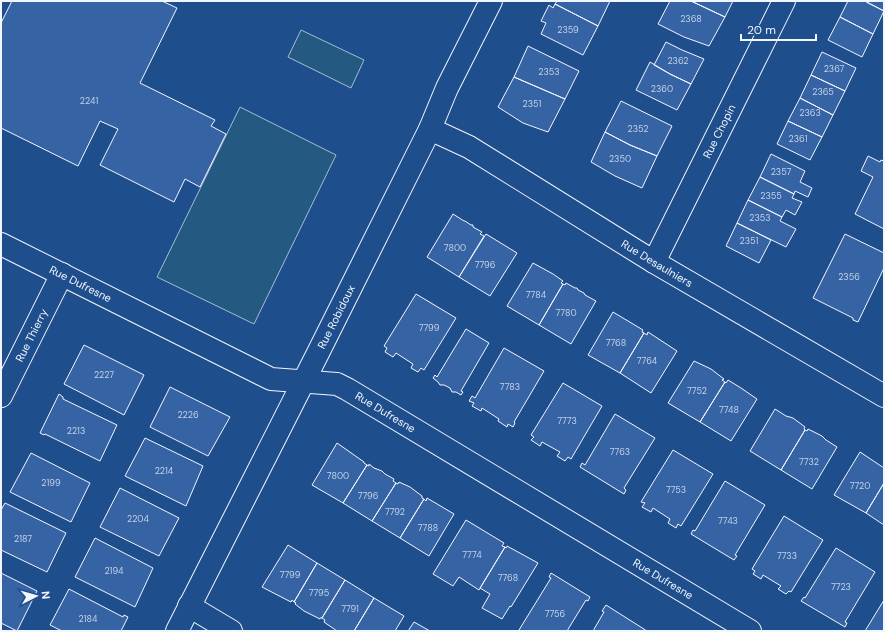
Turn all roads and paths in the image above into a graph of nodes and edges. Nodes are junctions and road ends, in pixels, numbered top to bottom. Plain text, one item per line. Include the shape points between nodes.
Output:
1 (491, 1) edge
2 (784, 1) edge
3 (430, 129) junction
4 (1, 244) edge
5 (654, 262) junction
6 (62, 274) junction
7 (304, 381) junction
8 (882, 391) edge
9 (1, 396) edge
10 (189, 606) junction
11 (177, 631) edge
12 (231, 631) edge
13 (750, 631) edge

1 - 3 street, Rue Robidoux via 447,88
2 - 5 street, Rue Chopin
3 - 5 street, Rue Desaulniers via 469,148
3 - 7 street, Rue Robidoux
4 - 6 street, Rue Dufresne
5 - 8 street, Rue Desaulniers
6 - 7 street, Rue Dufresne via 271,379
6 - 9 street, Rue Thierry
7 - 10 street, Rue Robidoux
7 - 13 street, Rue Dufresne via 337,384 348,389
10 - 11 street, Rue Robidoux
10 - 12 street

